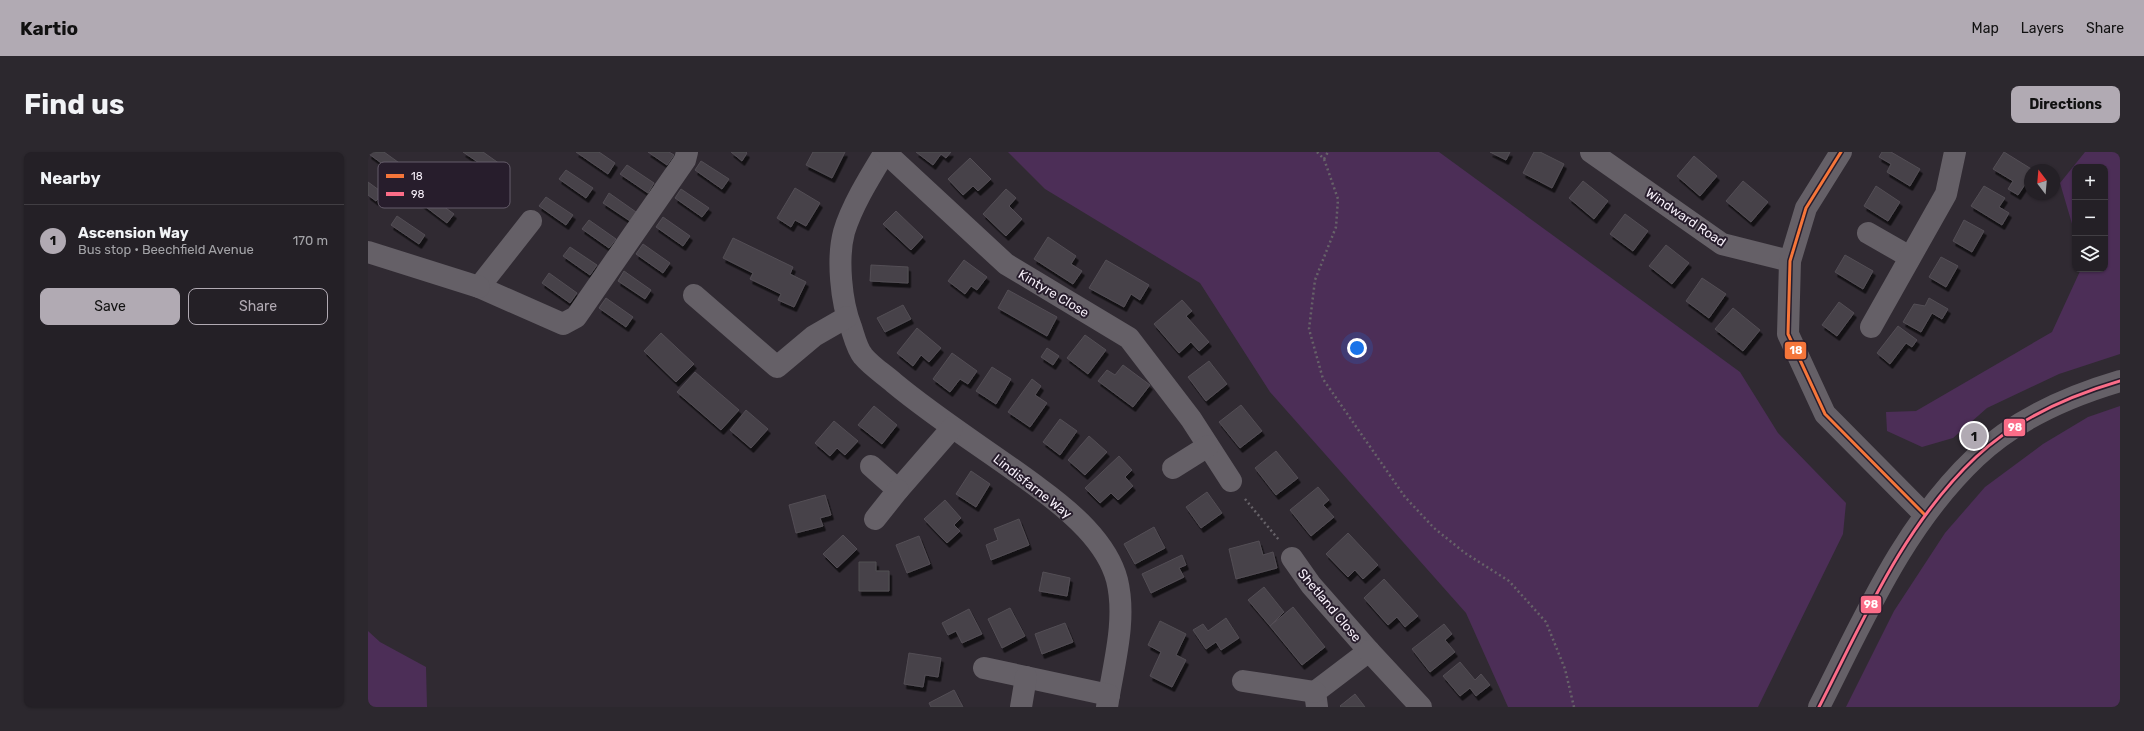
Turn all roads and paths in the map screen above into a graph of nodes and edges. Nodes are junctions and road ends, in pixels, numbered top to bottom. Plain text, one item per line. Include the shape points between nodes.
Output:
1 (687, 152) edge
2 (885, 152) edge
3 (1317, 152) edge
4 (1328, 152) edge
5 (1591, 152) edge
6 (1841, 152) edge
7 (1955, 152) edge
8 (1324, 159) junction
9 (531, 221) dead end
10 (1868, 233) dead end
11 (368, 252) edge
12 (1910, 257) junction
13 (1790, 260) junction
14 (479, 287) junction
15 (694, 295) dead end
16 (847, 317) junction
17 (1871, 327) dead end
18 (2120, 381) edge
19 (952, 428) junction
20 (1208, 446) junction
21 (870, 466) dead end
22 (1173, 468) dead end
23 (1231, 482) joint
24 (898, 490) junction
25 (1925, 515) junction
26 (875, 519) dead end
27 (1292, 558) joint
28 (1369, 651) junction
29 (984, 668) dead end
30 (1026, 677) junction
31 (1243, 681) dead end
32 (1316, 699) edge
33 (1108, 701) edge
34 (1021, 707) edge
35 (1421, 707) edge
36 (1574, 707) edge
37 (1820, 707) edge

1 - 14 street via 685,160 576,317 563,324
2 - 16 street, Lindisfarne Way via 866,183 844,232 840,277
2 - 20 street, Kintyre Close via 1006,264 1129,338 1191,419
3 - 8 path
4 - 8 path
5 - 13 street, Windward Road via 1722,244
6 - 13 street via 1806,208
7 - 12 street via 1946,194
8 - 36 path via 1338,199 1336,226 1316,280 1309,329 1323,379 1405,497 1434,528 1465,553 1509,581 1546,622 1565,669
9 - 14 street
10 - 12 street
11 - 14 street
12 - 17 street
13 - 25 street via 1788,334 1825,414
15 - 16 street via 776,367 814,336
16 - 19 street, Lindisfarne Way via 862,356
18 - 25 street via 2093,389 2049,408 2012,429 1977,456 1946,488
19 - 24 street
19 - 33 street, Lindisfarne Way via 1062,505 1083,524 1102,550 1117,580 1121,624
20 - 22 street
20 - 23 street, Kintyre Close
21 - 24 street
23 - 27 path
24 - 26 street
25 - 37 street via 1891,566
27 - 28 street, Shetland Close via 1311,585
28 - 32 street, Shetland Close
28 - 35 street, Shetland Close
29 - 30 street
30 - 33 street
30 - 34 street
31 - 32 street, Shetland Close

